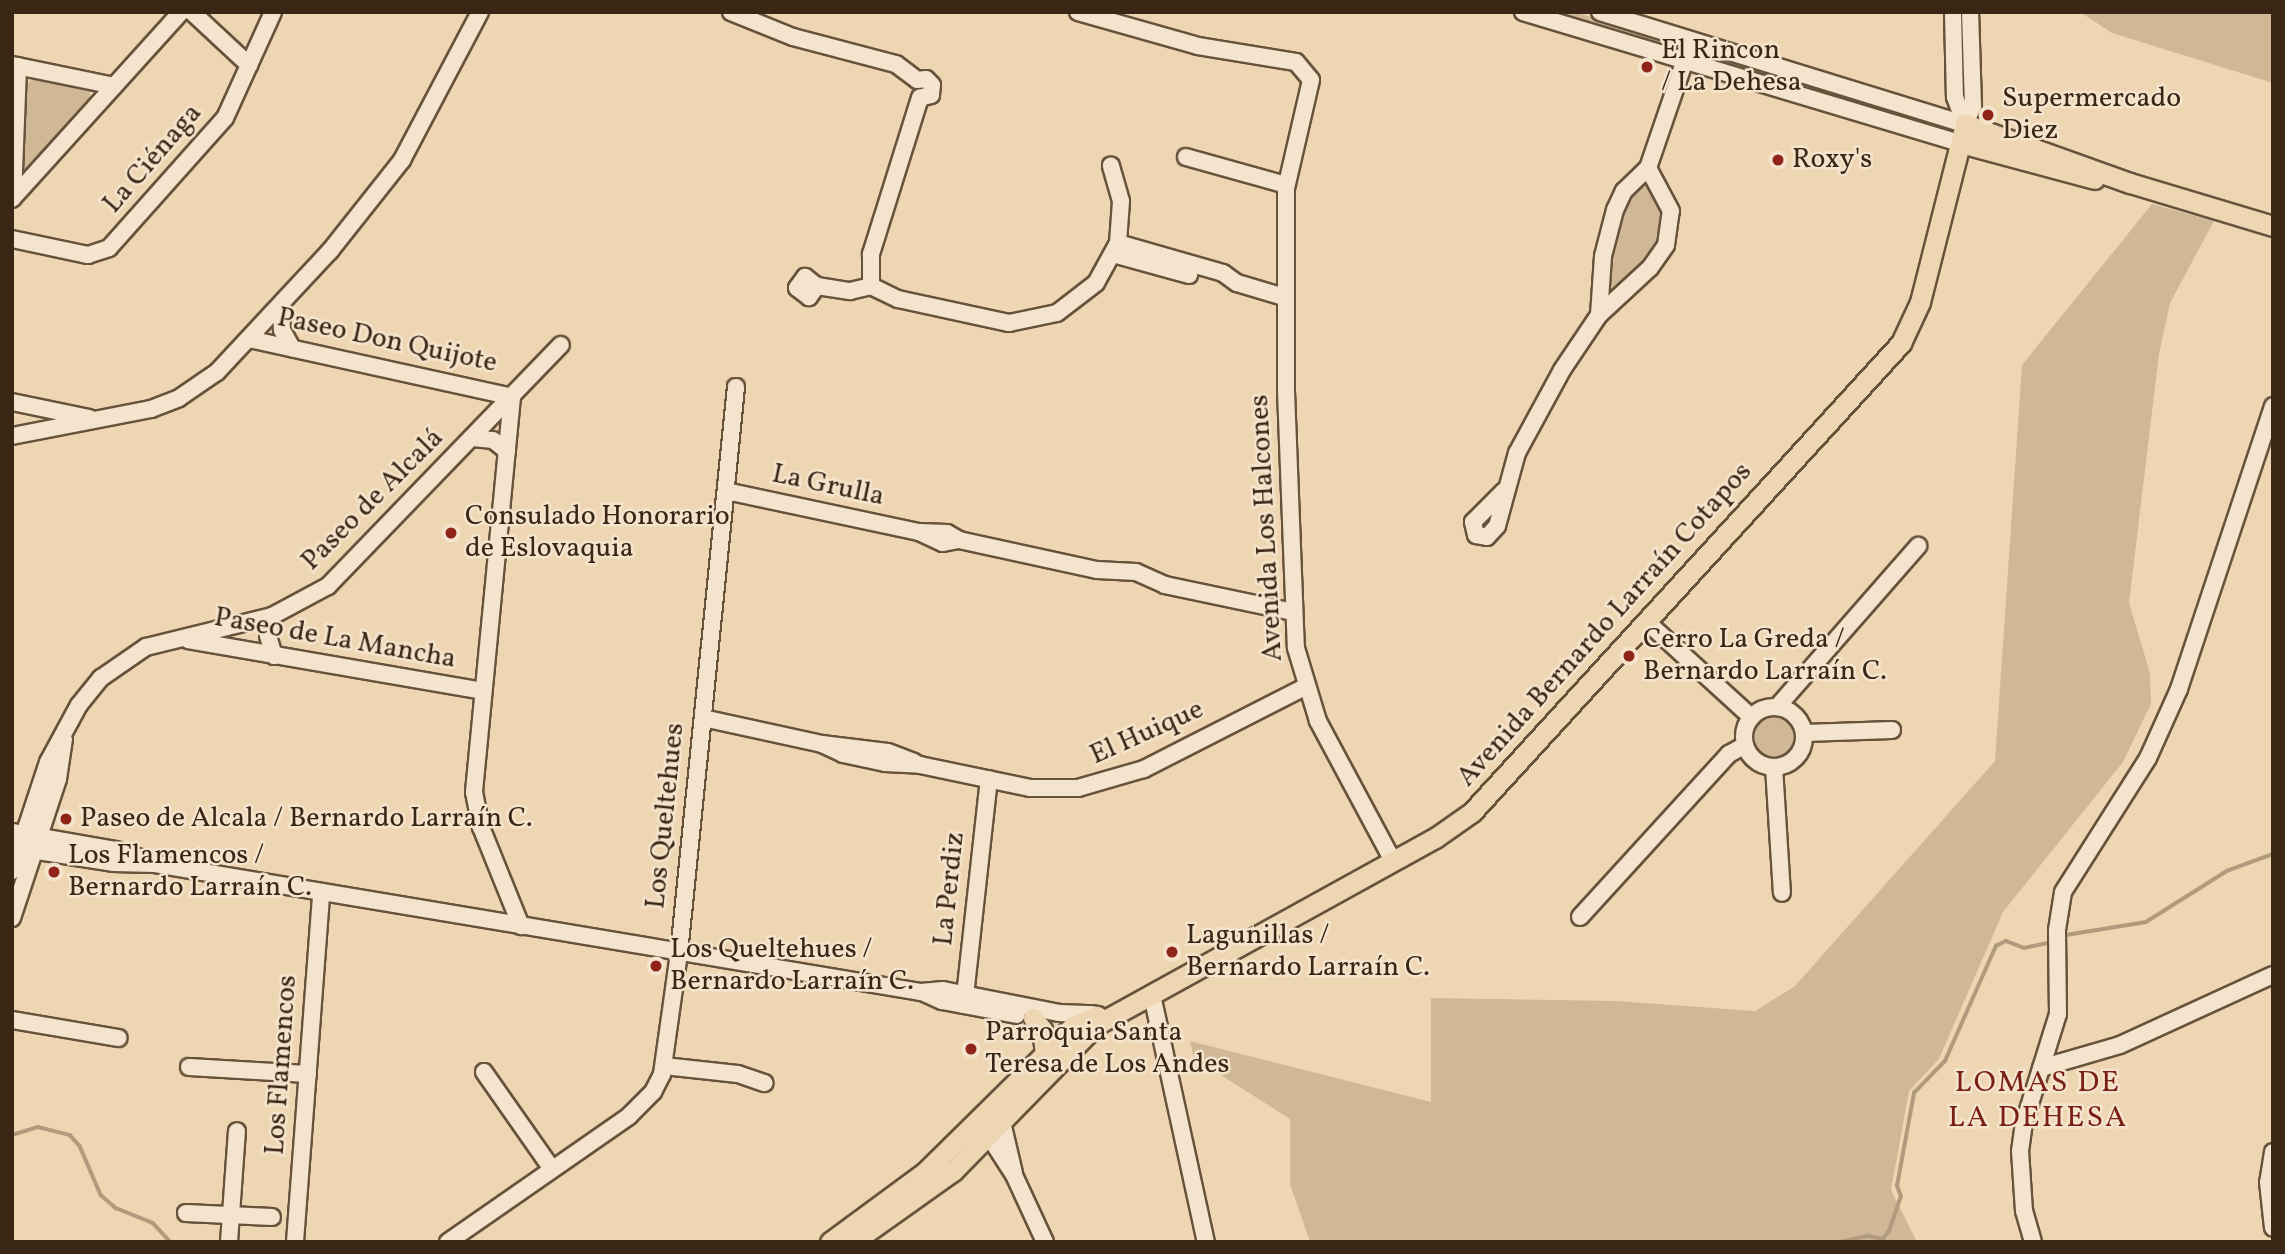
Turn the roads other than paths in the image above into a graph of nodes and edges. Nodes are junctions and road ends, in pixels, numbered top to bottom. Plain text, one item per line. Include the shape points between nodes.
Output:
1 (181, 12) edge
2 (192, 12) edge
3 (274, 12) edge
4 (480, 12) edge
5 (486, 12) edge
6 (731, 12) edge
7 (1078, 12) edge
8 (1523, 12) edge
9 (1600, 12) edge
10 (1952, 12) edge
11 (1970, 12) edge
12 (471, 31) junction
13 (1692, 40) junction
14 (1685, 61) junction
15 (250, 65) junction
16 (15, 66) edge
17 (114, 86) junction
18 (1963, 133) junction
19 (1186, 157) dead end
20 (1111, 165) dead end
21 (1648, 168) junction
22 (1286, 185) junction
23 (12, 198) edge
24 (2273, 226) edge
25 (12, 239) edge
26 (1116, 249) junction
27 (817, 286) dead end
28 (871, 286) junction
29 (1284, 297) junction
30 (281, 306) junction
31 (1599, 315) junction
32 (249, 339) junction
33 (561, 345) dead end
34 (292, 348) junction
35 (736, 387) dead end
36 (512, 397) junction
37 (12, 402) edge
38 (2273, 407) edge
39 (98, 419) junction
40 (12, 436) edge
41 (473, 438) junction
42 (508, 451) junction
43 (726, 491) junction
44 (1504, 491) dead end
45 (1918, 546) dead end
46 (1293, 612) junction
47 (272, 616) junction
48 (1646, 621) junction
49 (178, 638) junction
50 (274, 656) junction
51 (1304, 687) junction
52 (483, 691) junction
53 (1778, 706) junction
54 (1751, 717) junction
55 (703, 718) junction
56 (1892, 730) dead end
57 (1805, 733) junction
58 (1745, 745) junction
59 (1774, 768) junction
60 (989, 779) junction
61 (24, 841) edge
62 (1393, 862) junction
63 (12, 871) edge
64 (321, 893) junction
65 (1782, 893) dead end
66 (1580, 917) dead end
67 (12, 918) edge
68 (521, 926) junction
69 (679, 953) junction
70 (2273, 975) edge
71 (1152, 995) junction
72 (965, 999) junction
73 (1104, 1017) junction
74 (1033, 1018) junction
75 (12, 1020) edge
76 (1073, 1026) junction
77 (118, 1038) dead end
78 (1045, 1052) junction
79 (664, 1066) junction
80 (189, 1067) dead end
81 (2040, 1068) junction
82 (484, 1072) dead end
83 (308, 1074) junction
84 (764, 1083) dead end
85 (1002, 1122) junction
86 (984, 1128) junction
87 (237, 1131) dead end
88 (2273, 1152) edge
89 (552, 1169) junction
90 (1014, 1175) junction
91 (186, 1213) dead end
92 (231, 1215) junction
93 (272, 1217) dead end
94 (2273, 1228) edge
95 (458, 1239) edge
96 (229, 1242) edge
97 (295, 1242) edge
98 (830, 1242) edge
99 (853, 1242) edge
100 (1045, 1242) edge
101 (1206, 1242) edge
102 (2033, 1242) edge

1 - 17 street
2 - 15 street
3 - 15 street, La Ciénaga
4 - 12 street
5 - 12 street
6 - 28 street via 793,37 888,60 918,80 913,89 920,98 871,254
7 - 22 street, Avenida Los Halcones via 1198,46 1296,62 1306,69 1311,80
8 - 14 street
9 - 13 street
10 - 18 street via 1955,97
11 - 18 street, Avenida Bernardo Larraín Cotapos via 1973,106
12 - 30 street via 402,160
13 - 14 street
13 - 18 street
14 - 18 street
14 - 21 street
15 - 25 street, La Ciénaga via 220,124 108,248 89,255
16 - 17 street
16 - 23 street
17 - 23 street
18 - 24 main road
18 - 48 main road, Avenida Bernardo Larraín Cotapos via 1920,302 1906,336
19 - 22 street
20 - 26 street via 1121,201
21 - 31 street via 1624,191 1615,209 1603,256
21 - 31 street via 1668,201 1670,235 1650,268
22 - 29 street, Avenida Los Halcones
26 - 28 street via 1096,283 1078,300 1021,323 898,299
26 - 29 street via 1217,283 1237,283
27 - 28 street via 850,292
29 - 46 street, Avenida Los Halcones
30 - 32 street
30 - 34 street via 282,330
31 - 44 street via 1526,432
32 - 34 street, Paseo Don Quijote
32 - 39 street via 217,372 179,398
33 - 36 street, Paseo de Alcalá
34 - 36 street, Paseo Don Quijote
35 - 43 street, Los Queltehues
36 - 41 street, Paseo de Alcalá
36 - 42 street
37 - 39 street
38 - 81 street via 2179,689 2148,758 2063,892 2057,930 2058,1014
39 - 40 street
41 - 42 street via 493,440
41 - 47 street, Paseo de Alcalá via 348,569 319,592
42 - 52 street
43 - 46 street, La Grulla via 919,532 932,541 959,541 1097,570 1136,572 1165,584
43 - 55 street, Los Queltehues
45 - 53 street
46 - 51 street, Avenida Los Halcones
47 - 49 street, Paseo de Alcalá
47 - 50 street via 268,635
48 - 54 street
48 - 62 main road, Avenida Bernardo Larraín Cotapos via 1472,812
49 - 50 street, Paseo de La Mancha
49 - 61 street, Paseo de Alcalá via 146,647 108,671 79,705 48,762
50 - 52 street, Paseo de La Mancha
51 - 60 street, El Huique via 1111,781 1044,789
51 - 62 street, Avenida Los Halcones
52 - 68 street via 474,804
53 - 54 street via 1761,709
53 - 57 street via 1796,715
54 - 58 street
55 - 60 street, El Huique via 822,744 888,752 919,765
55 - 69 street, Los Queltehues
56 - 57 street
57 - 59 street via 1793,761
58 - 59 street via 1756,761
58 - 66 street via 1729,754
59 - 65 street
60 - 72 street, La Perdiz
61 - 63 street, Paseo de Alcalá
61 - 64 street, Avenida Bernardo Larraín Cotapos via 113,863 155,864
61 - 67 street, Paseo de Alcalá
62 - 71 main road, Avenida Bernardo Larraín Cotapos
64 - 68 street, Avenida Bernardo Larraín Cotapos
64 - 83 street, Los Flamencos
68 - 69 street, Avenida Bernardo Larraín Cotapos
69 - 72 street, Avenida Bernardo Larraín Cotapos
69 - 79 street, Los Queltehues
70 - 81 street via 2120,1045
71 - 73 main road, Avenida Bernardo Larraín Cotapos
71 - 101 street
72 - 73 street, Avenida Bernardo Larraín Cotapos
72 - 74 street, Avenida Bernardo Larraín Cotapos
73 - 76 main road
73 - 85 main road
74 - 76 street, Avenida Bernardo Larraín Cotapos
74 - 78 main road via 1042,1029
75 - 77 street
76 - 78 main road
78 - 86 main road
79 - 84 street via 738,1074
79 - 89 street, Los Queltehues via 653,1092 638,1109
80 - 83 street
81 - 102 street via 2020,1151 2023,1199
82 - 89 street
83 - 97 street, Los Flamencos
85 - 86 main road
85 - 90 street
86 - 90 street
86 - 98 main road
86 - 99 main road via 930,1190
87 - 92 street
88 - 94 street via 2268,1182
89 - 95 street, Los Queltehues
90 - 100 street
91 - 92 street
92 - 93 street
92 - 96 street

